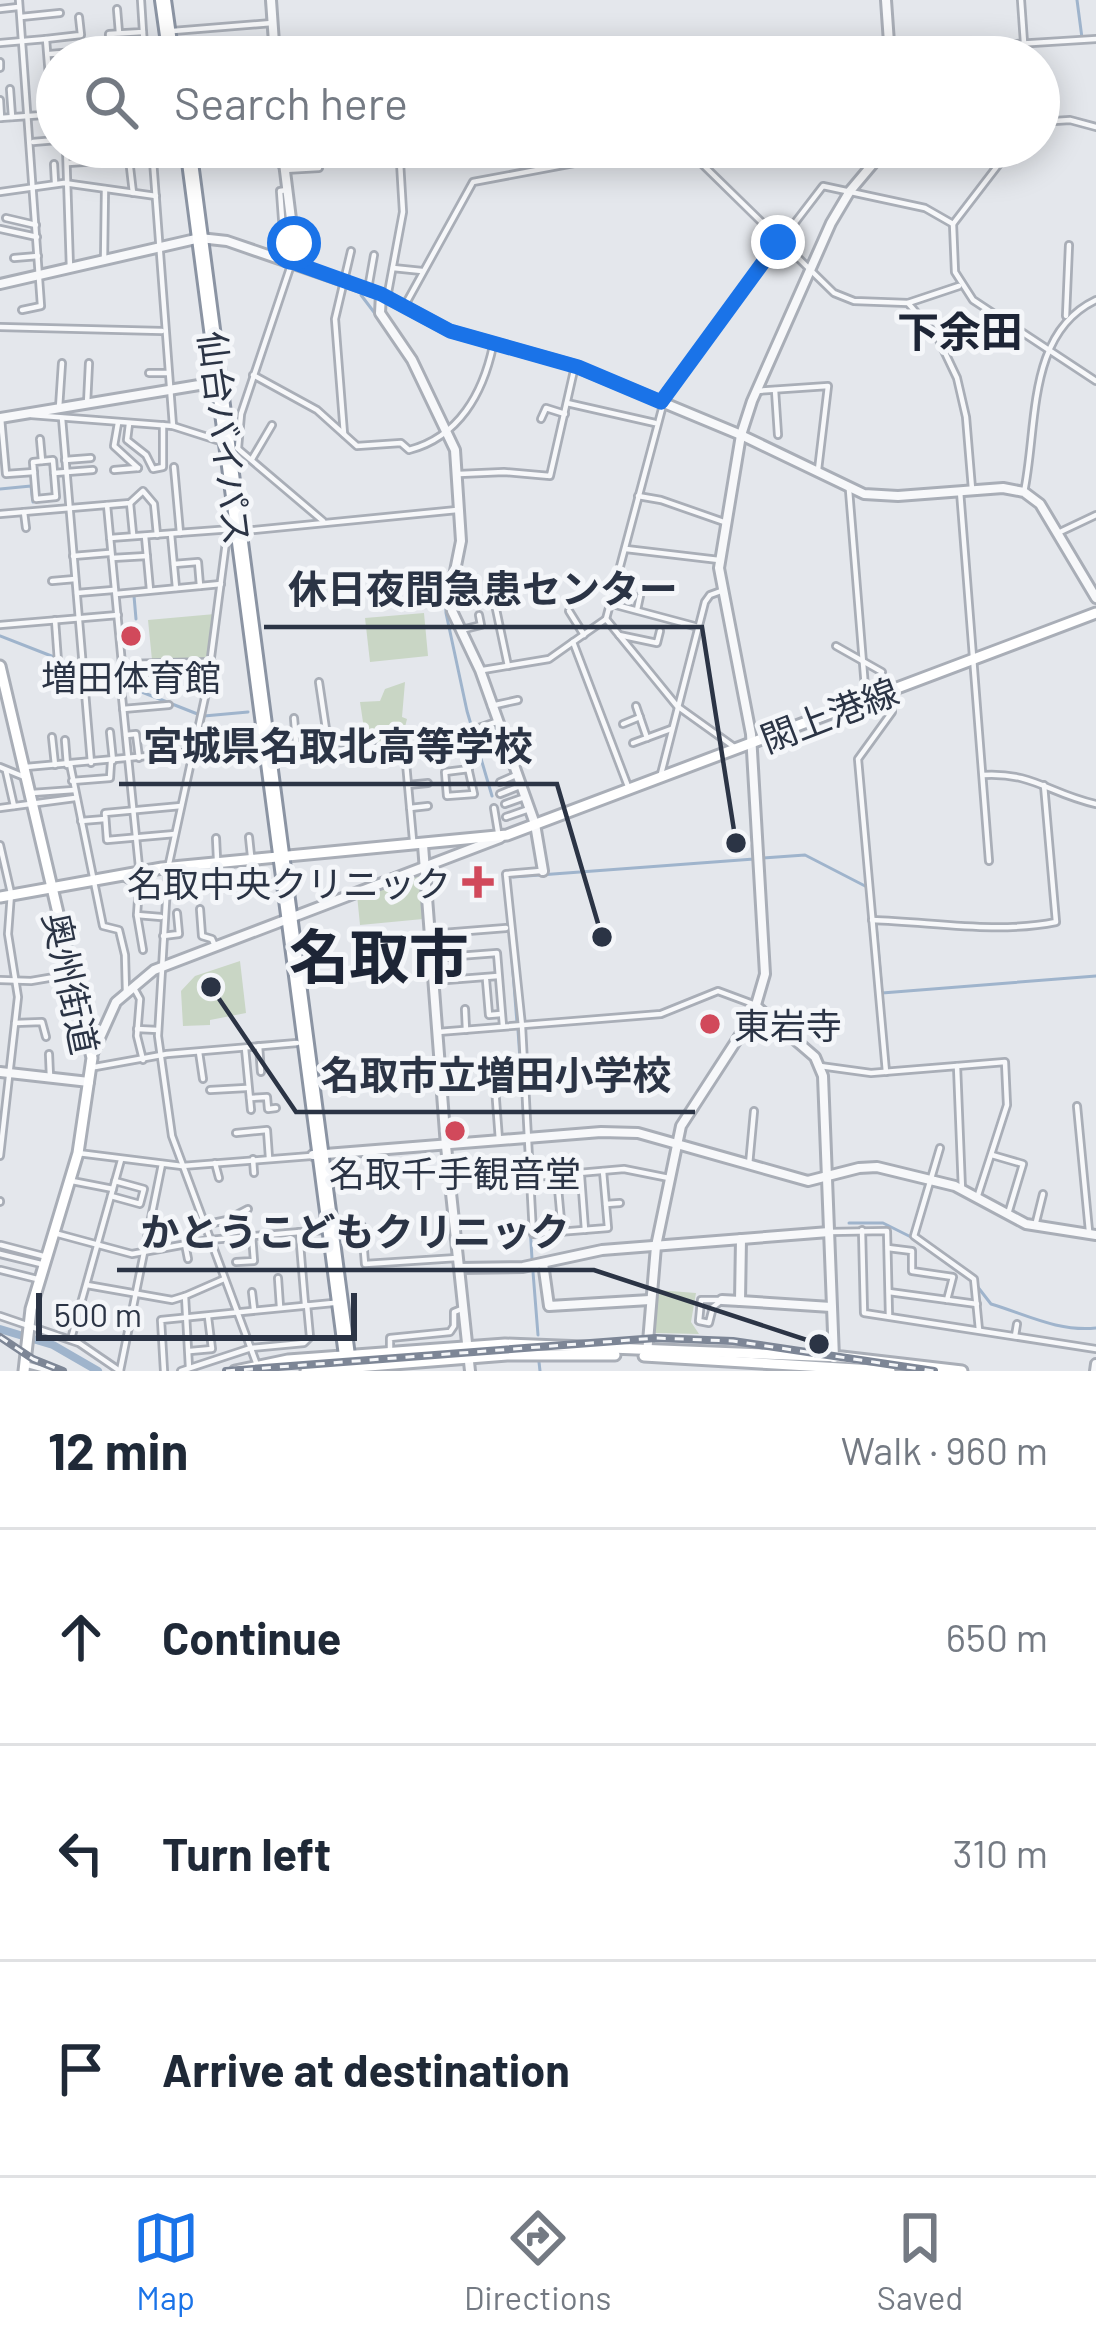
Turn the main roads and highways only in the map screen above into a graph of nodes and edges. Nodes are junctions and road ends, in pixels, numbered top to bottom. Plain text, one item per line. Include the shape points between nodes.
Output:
1 (166, 0) edge
2 (170, 36) edge
3 (173, 36) edge
4 (188, 168) edge
5 (1096, 613) edge
6 (0, 666) edge
7 (275, 857) junction
8 (168, 865) junction
9 (92, 879) junction
10 (52, 887) junction
11 (5, 896) edge
12 (284, 919) junction
13 (316, 1155) junction
14 (326, 1229) junction
15 (468, 1352) junction
16 (834, 1364) edge
17 (344, 1365) edge
18 (433, 1366) edge
19 (24, 1368) edge
20 (236, 1371) edge
21 (306, 1371) edge
22 (890, 1371) edge
23 (962, 1371) edge

1 - 2 highway
1 - 3 highway
4 - 7 highway, 仙台バイパス
5 - 7 main road, 閖上港線 via 503,836
6 - 10 main road, 奥州街道
7 - 8 main road, 閖上港線
7 - 8 main road, 閖上港線
7 - 12 highway, 仙台バイパス
8 - 9 main road, 閖上港線
8 - 9 main road, 閖上港線
9 - 10 main road, 閖上港線
10 - 11 main road, 閖上港線
10 - 19 main road, 奥州街道 via 93,1038 92,1062 78,1153
12 - 13 highway, 仙台バイパス
12 - 13 highway, 仙台バイパス
13 - 14 highway, 仙台バイパス
14 - 17 highway, 仙台バイパス
14 - 17 highway, 仙台バイパス
15 - 16 main road
15 - 17 main road via 390,1352
15 - 18 main road
16 - 22 main road
16 - 23 main road
17 - 18 main road
17 - 20 main road
17 - 21 main road

